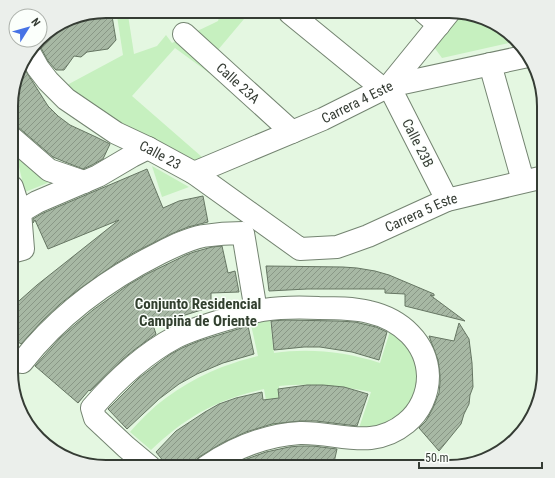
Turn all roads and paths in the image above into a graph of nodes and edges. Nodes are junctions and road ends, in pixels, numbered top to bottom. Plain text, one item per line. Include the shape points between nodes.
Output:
1 (296, 18) edge
2 (437, 18) edge
3 (184, 34) dead end
4 (522, 57) edge
5 (32, 58) edge
6 (490, 64) junction
7 (386, 87) junction
8 (292, 132) junction
9 (18, 143) edge
10 (148, 148) junction
11 (194, 173) junction
12 (537, 178) edge
13 (523, 181) junction
14 (84, 182) junction
15 (447, 200) junction
16 (18, 206) edge
17 (20, 212) junction
18 (249, 225) junction
19 (300, 249) joint
20 (18, 250) edge
21 (256, 311) junction
22 (22, 362) dead end
23 (142, 460) edge
24 (218, 460) edge

1 - 7 street, Calle 23B
2 - 7 street
3 - 8 street, Calle 23A
4 - 6 street, Carrera 4 Este
5 - 10 street, Calle 23 via 48,81 66,99 116,133
6 - 7 street, Carrera 4 Este
6 - 13 street
7 - 8 street, Carrera 4 Este
7 - 15 street, Calle 23B
8 - 11 street, Carrera 4 Este
9 - 14 street via 49,170
10 - 11 street, Calle 23
10 - 14 street
11 - 18 street, Calle 23
12 - 13 street, Carrera 5 Este
13 - 15 street, Carrera 5 Este
14 - 17 street
15 - 19 street, Carrera 5 Este via 368,236 337,247
16 - 17 street
17 - 20 street via 23,249
18 - 19 street, Calle 23
18 - 21 street
18 - 22 street via 196,238 144,262 106,285 66,316
21 - 23 street via 203,326 166,343 124,374 92,408 95,418
21 - 24 street via 292,307 346,309 390,319 410,333 424,353 428,374 425,396 418,410 408,421 385,436 359,439 313,433 283,435 240,448

